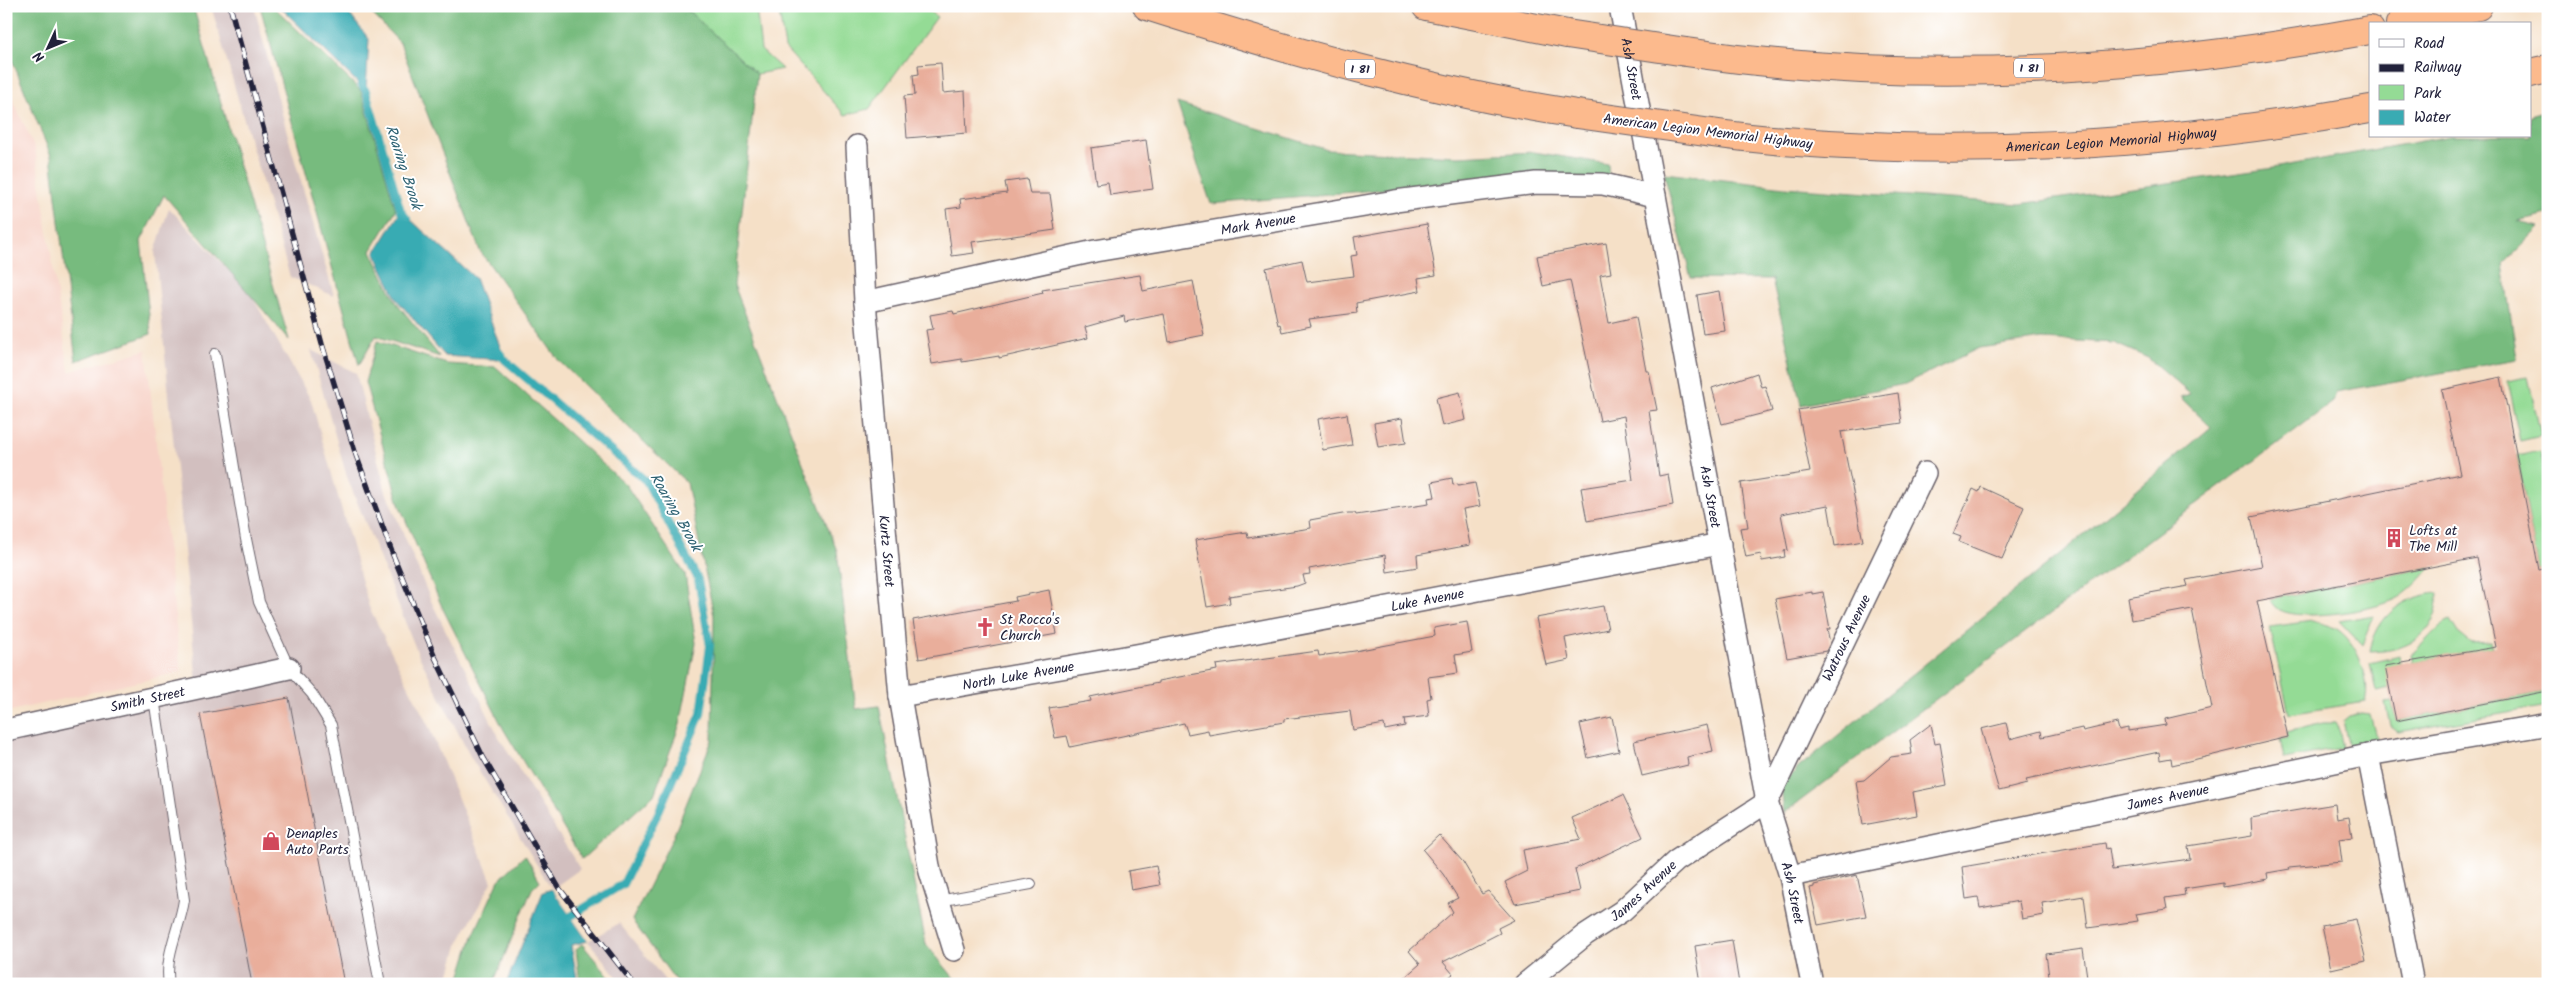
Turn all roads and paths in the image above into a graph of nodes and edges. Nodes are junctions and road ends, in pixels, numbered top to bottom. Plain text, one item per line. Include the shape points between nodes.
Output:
1 (1147, 6) edge
2 (1426, 6) edge
3 (1620, 6) edge
4 (2478, 6) edge
5 (2409, 22) edge
6 (2369, 30) edge
7 (2548, 69) edge
8 (2532, 73) edge
9 (2369, 109) edge
10 (858, 146) dead end
11 (1655, 196) junction
12 (865, 302) junction
13 (215, 354) dead end
14 (1925, 474) dead end
15 (1720, 544) junction
16 (1136, 655) joint
17 (289, 668) junction
18 (900, 696) junction
19 (154, 698) junction
20 (2548, 724) edge
21 (6, 730) edge
22 (2368, 755) junction
23 (1767, 802) junction
24 (1790, 876) junction
25 (1031, 884) dead end
26 (939, 901) junction
27 (954, 950) dead end
28 (169, 984) edge
29 (380, 984) edge
30 (1525, 984) edge
31 (1812, 984) edge
32 (2413, 984) edge

1 - 9 highway, American Legion Memorial Highway / I 81, bridge via 1420,85 1512,104 1796,144 1935,148 2038,146 2264,127
2 - 6 highway, I 81, bridge via 1567,34 1744,60 1930,70 2107,64 2205,55
3 - 11 street, Ash Street
4 - 5 highway
7 - 8 highway
10 - 12 street, Kurtz Street
11 - 12 street, Mark Avenue via 1603,184 1536,183 1395,201 1095,251
11 - 15 street, Ash Street
12 - 18 street, Kurtz Street
13 - 17 lane via 259,602
14 - 23 street, Watrous Avenue
15 - 16 street, Luke Avenue
15 - 23 street, Ash Street
16 - 18 street, North Luke Avenue
17 - 19 street, Smith Street
17 - 29 lane via 312,694 331,725
18 - 26 street, Kurtz Street via 930,872
19 - 21 street, Smith Street
19 - 28 lane via 184,900 181,922 169,952
20 - 22 street, James Avenue
22 - 24 street, James Avenue
22 - 32 street
23 - 24 street, Ash Street
23 - 30 street, James Avenue via 1676,861 1622,911 1585,935
24 - 31 street, Ash Street
25 - 26 lane
26 - 27 street, Kurtz Street

